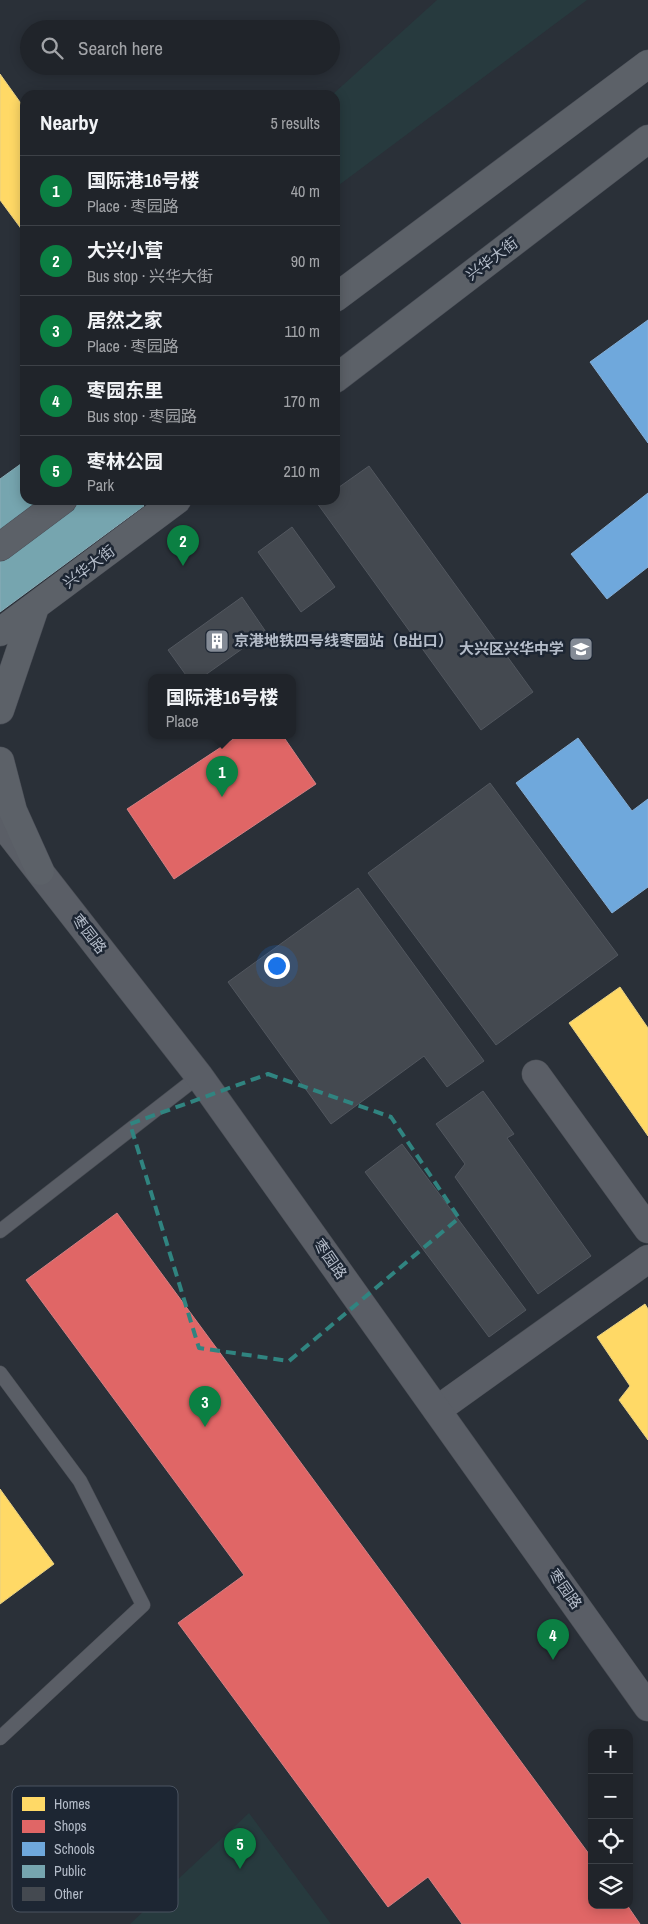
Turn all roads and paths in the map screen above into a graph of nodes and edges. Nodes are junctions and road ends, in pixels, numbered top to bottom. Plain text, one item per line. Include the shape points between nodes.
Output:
1 (648, 64) edge
2 (648, 139) edge
3 (340, 294) edge
4 (340, 375) edge
5 (56, 505) edge
6 (170, 505) edge
7 (1, 545) edge
8 (35, 607) junction
9 (0, 632) edge
10 (0, 710) edge
11 (0, 760) edge
12 (0, 821) edge
13 (11, 841) edge
14 (40, 871) junction
15 (536, 1074) dead end
16 (199, 1076) junction
17 (648, 1228) edge
18 (0, 1232) edge
19 (648, 1259) edge
20 (0, 1373) edge
21 (438, 1410) junction
22 (648, 1707) edge
23 (0, 1738) edge

1 - 3 main road
2 - 4 main road, 兴华大街
5 - 7 main road
6 - 8 main road, 兴华大街
8 - 9 main road, 兴华大街
8 - 10 main road
11 - 14 main road via 13,811
12 - 13 street, 枣园路
13 - 14 street, 枣园路
14 - 16 street, 枣园路
15 - 17 street
16 - 18 lane
16 - 21 street, 枣园路
19 - 21 street
20 - 23 lane via 80,1482 143,1604
21 - 22 street, 枣园路

